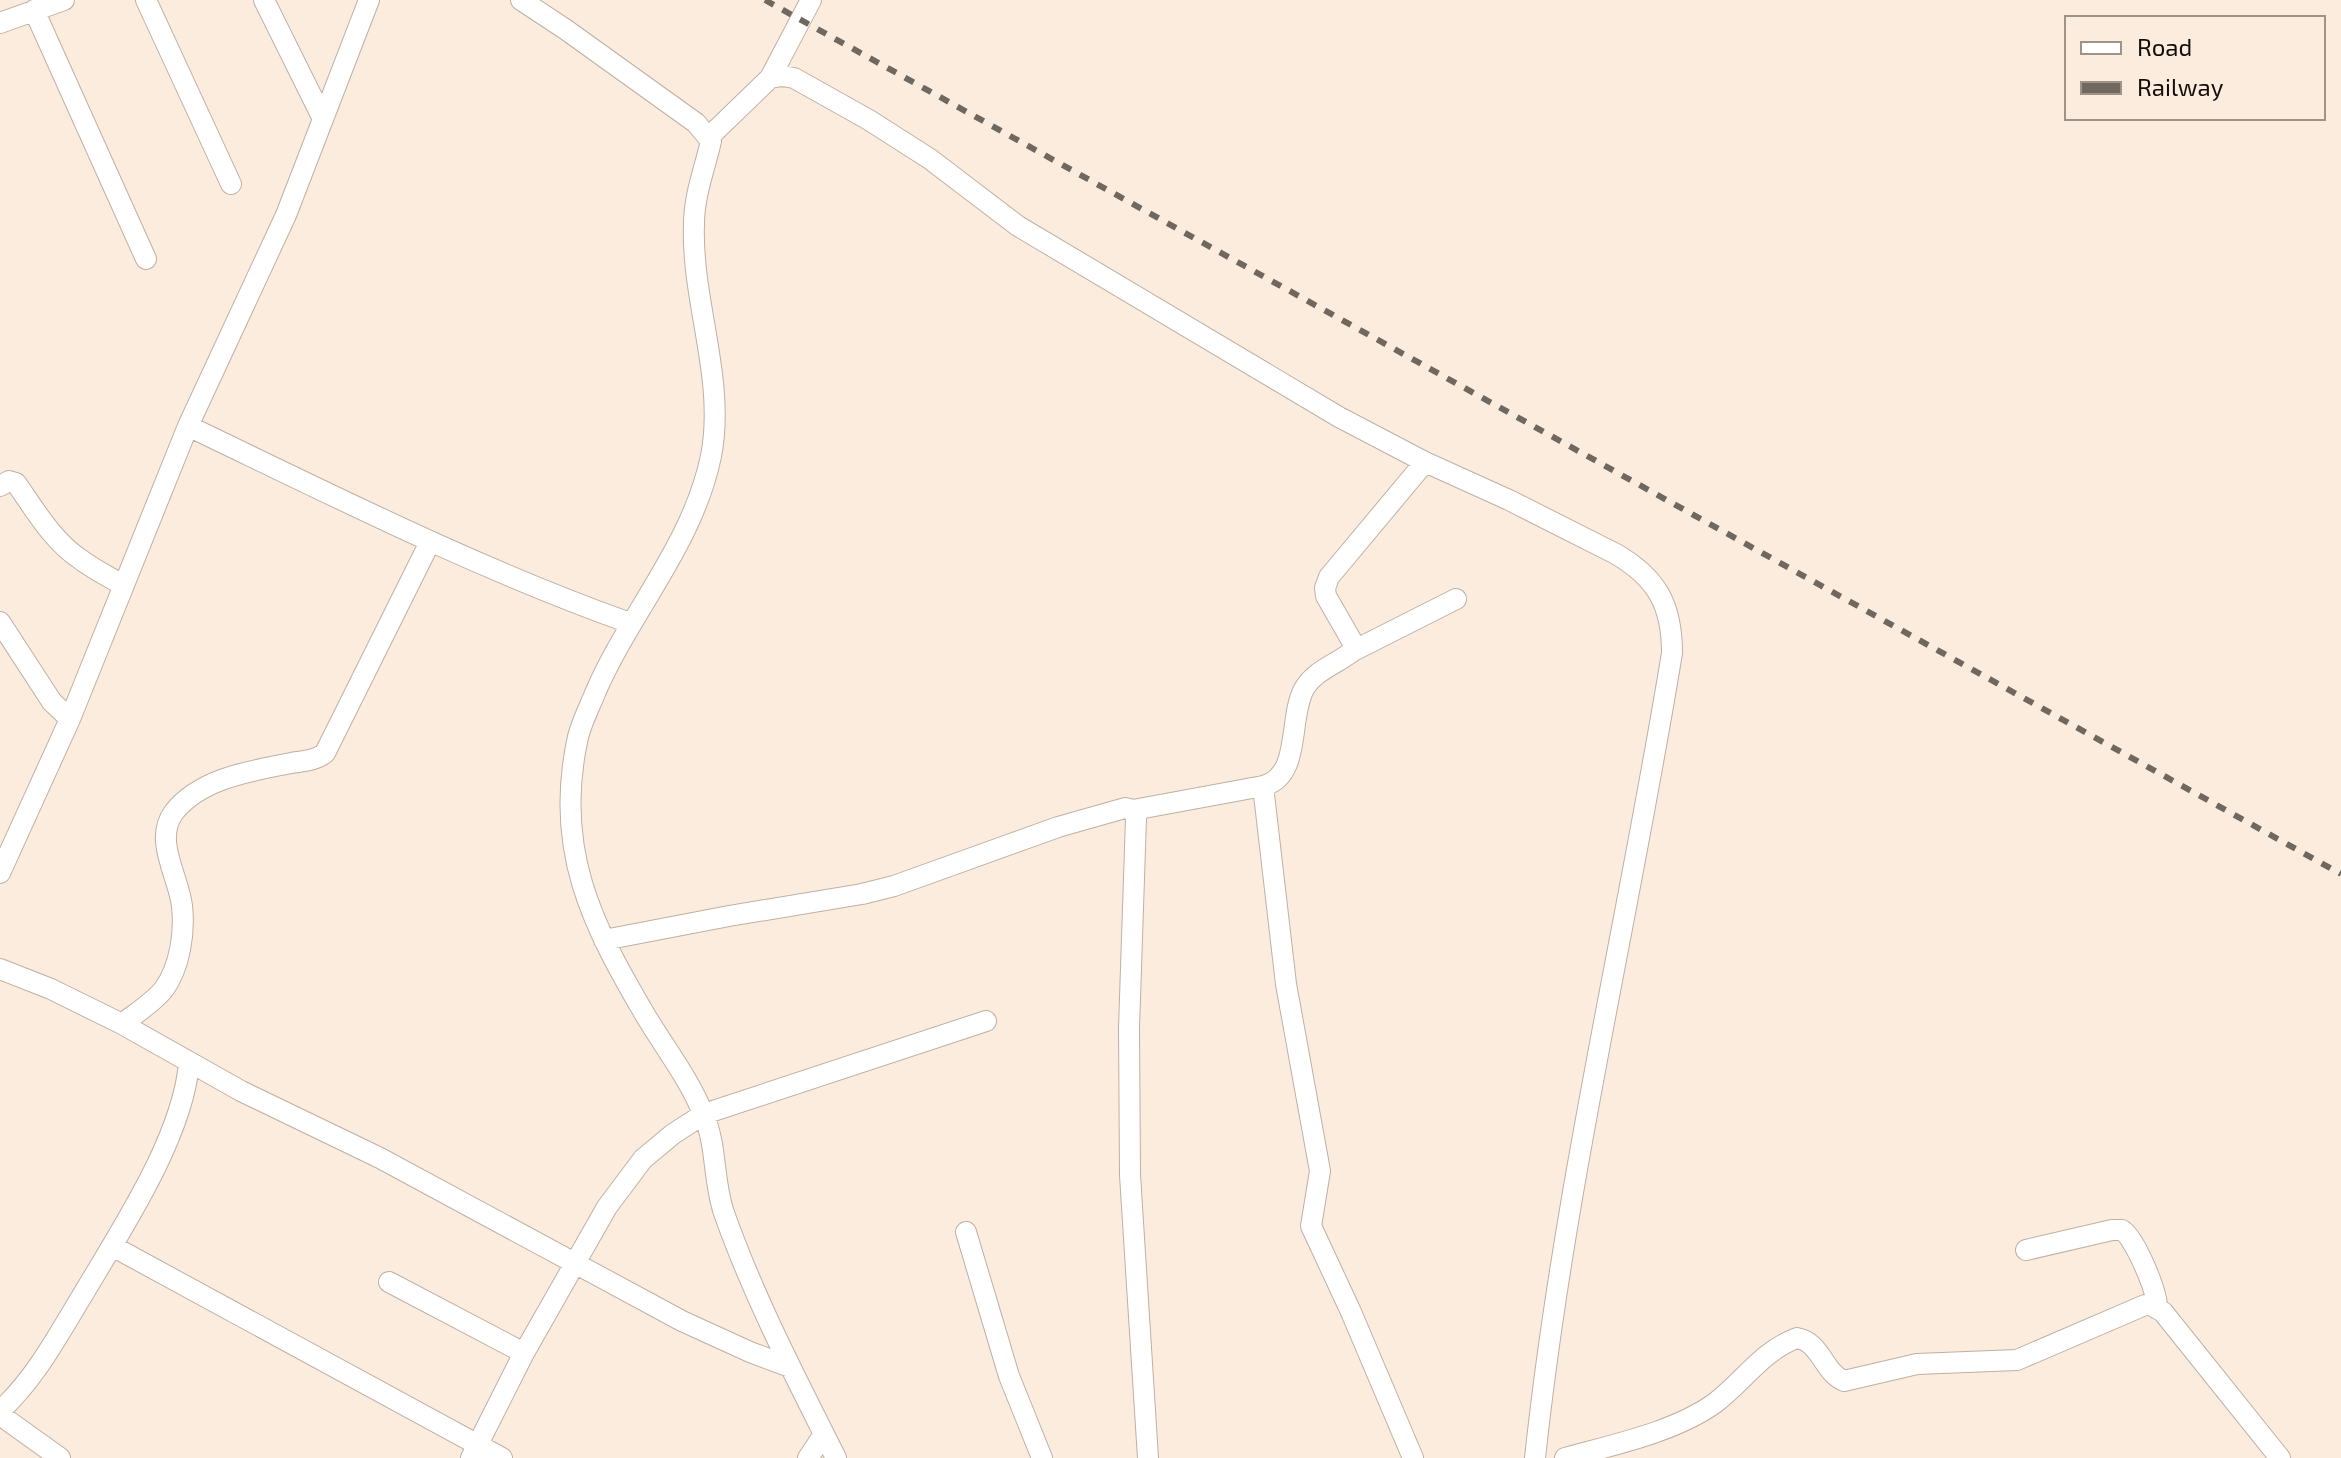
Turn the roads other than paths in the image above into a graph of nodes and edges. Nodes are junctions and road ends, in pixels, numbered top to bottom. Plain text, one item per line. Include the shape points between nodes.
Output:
1 (64, 0) edge
2 (146, 0) edge
3 (264, 0) edge
4 (369, 0) edge
5 (521, 0) edge
6 (811, 0) edge
7 (34, 10) junction
8 (0, 23) edge
9 (770, 78) junction
10 (323, 119) junction
11 (710, 136) junction
12 (231, 184) dead end
13 (146, 259) dead end
14 (188, 426) junction
15 (1425, 462) junction
16 (0, 486) edge
17 (430, 542) junction
18 (123, 585) junction
19 (1456, 599) dead end
20 (0, 622) edge
21 (630, 623) junction
22 (1353, 651) junction
23 (70, 719) junction
24 (1263, 786) junction
25 (1133, 810) junction
26 (0, 873) edge
27 (604, 940) junction
28 (0, 969) edge
29 (986, 1021) dead end
30 (122, 1024) junction
31 (189, 1063) junction
32 (704, 1114) junction
33 (966, 1232) dead end
34 (112, 1246) junction
35 (2026, 1250) dead end
36 (574, 1262) junction
37 (389, 1282) dead end
38 (2157, 1307) junction
39 (524, 1353) junction
40 (790, 1367) junction
41 (0, 1413) edge
42 (824, 1434) junction
43 (475, 1452) edge
44 (60, 1458) edge
45 (502, 1458) edge
46 (808, 1458) edge
47 (836, 1458) edge
48 (1042, 1458) edge
49 (1148, 1458) edge
50 (1413, 1458) edge
51 (1535, 1458) edge
52 (1565, 1458) edge
53 (2280, 1458) edge

1 - 7 street
2 - 12 street
3 - 10 street
4 - 10 street
5 - 11 street
6 - 9 street
7 - 8 street
7 - 13 street
9 - 11 street
9 - 15 street via 794,78 815,88 930,159 1028,233
10 - 14 street via 286,215
11 - 21 street via 694,221 713,403 712,453 687,529
14 - 17 street
14 - 18 street
15 - 22 street via 1326,583 1326,596
15 - 51 street via 1636,566 1664,603 1672,641 1562,1249
16 - 18 street via 16,483 63,545
17 - 21 street
17 - 30 street via 325,753 214,783 173,814 166,841 182,904 178,958 166,987
18 - 23 street
19 - 22 street
20 - 23 street via 52,702
21 - 27 street via 584,720 572,781 578,875
22 - 24 street via 1310,681 1296,711 1282,776
23 - 26 street
24 - 25 street
24 - 50 street via 1286,984 1320,1171 1311,1226
25 - 27 street via 1058,827 862,894
25 - 49 street via 1130,1175
27 - 32 street
28 - 30 street
29 - 32 street
30 - 31 street
31 - 34 street via 174,1127
31 - 36 street
32 - 36 street via 643,1159
32 - 40 street via 723,1210
33 - 48 street via 990,1319
34 - 41 street via 38,1366
34 - 43 street
35 - 38 street via 2122,1230 2133,1241
36 - 39 street
36 - 40 street via 682,1321
37 - 39 street
38 - 52 street via 2145,1305 2017,1360 1917,1364 1844,1381 1812,1343 1797,1338 1766,1355 1699,1413
38 - 53 street
39 - 43 street
40 - 42 street
41 - 44 street
42 - 46 street
42 - 47 street
43 - 45 street

